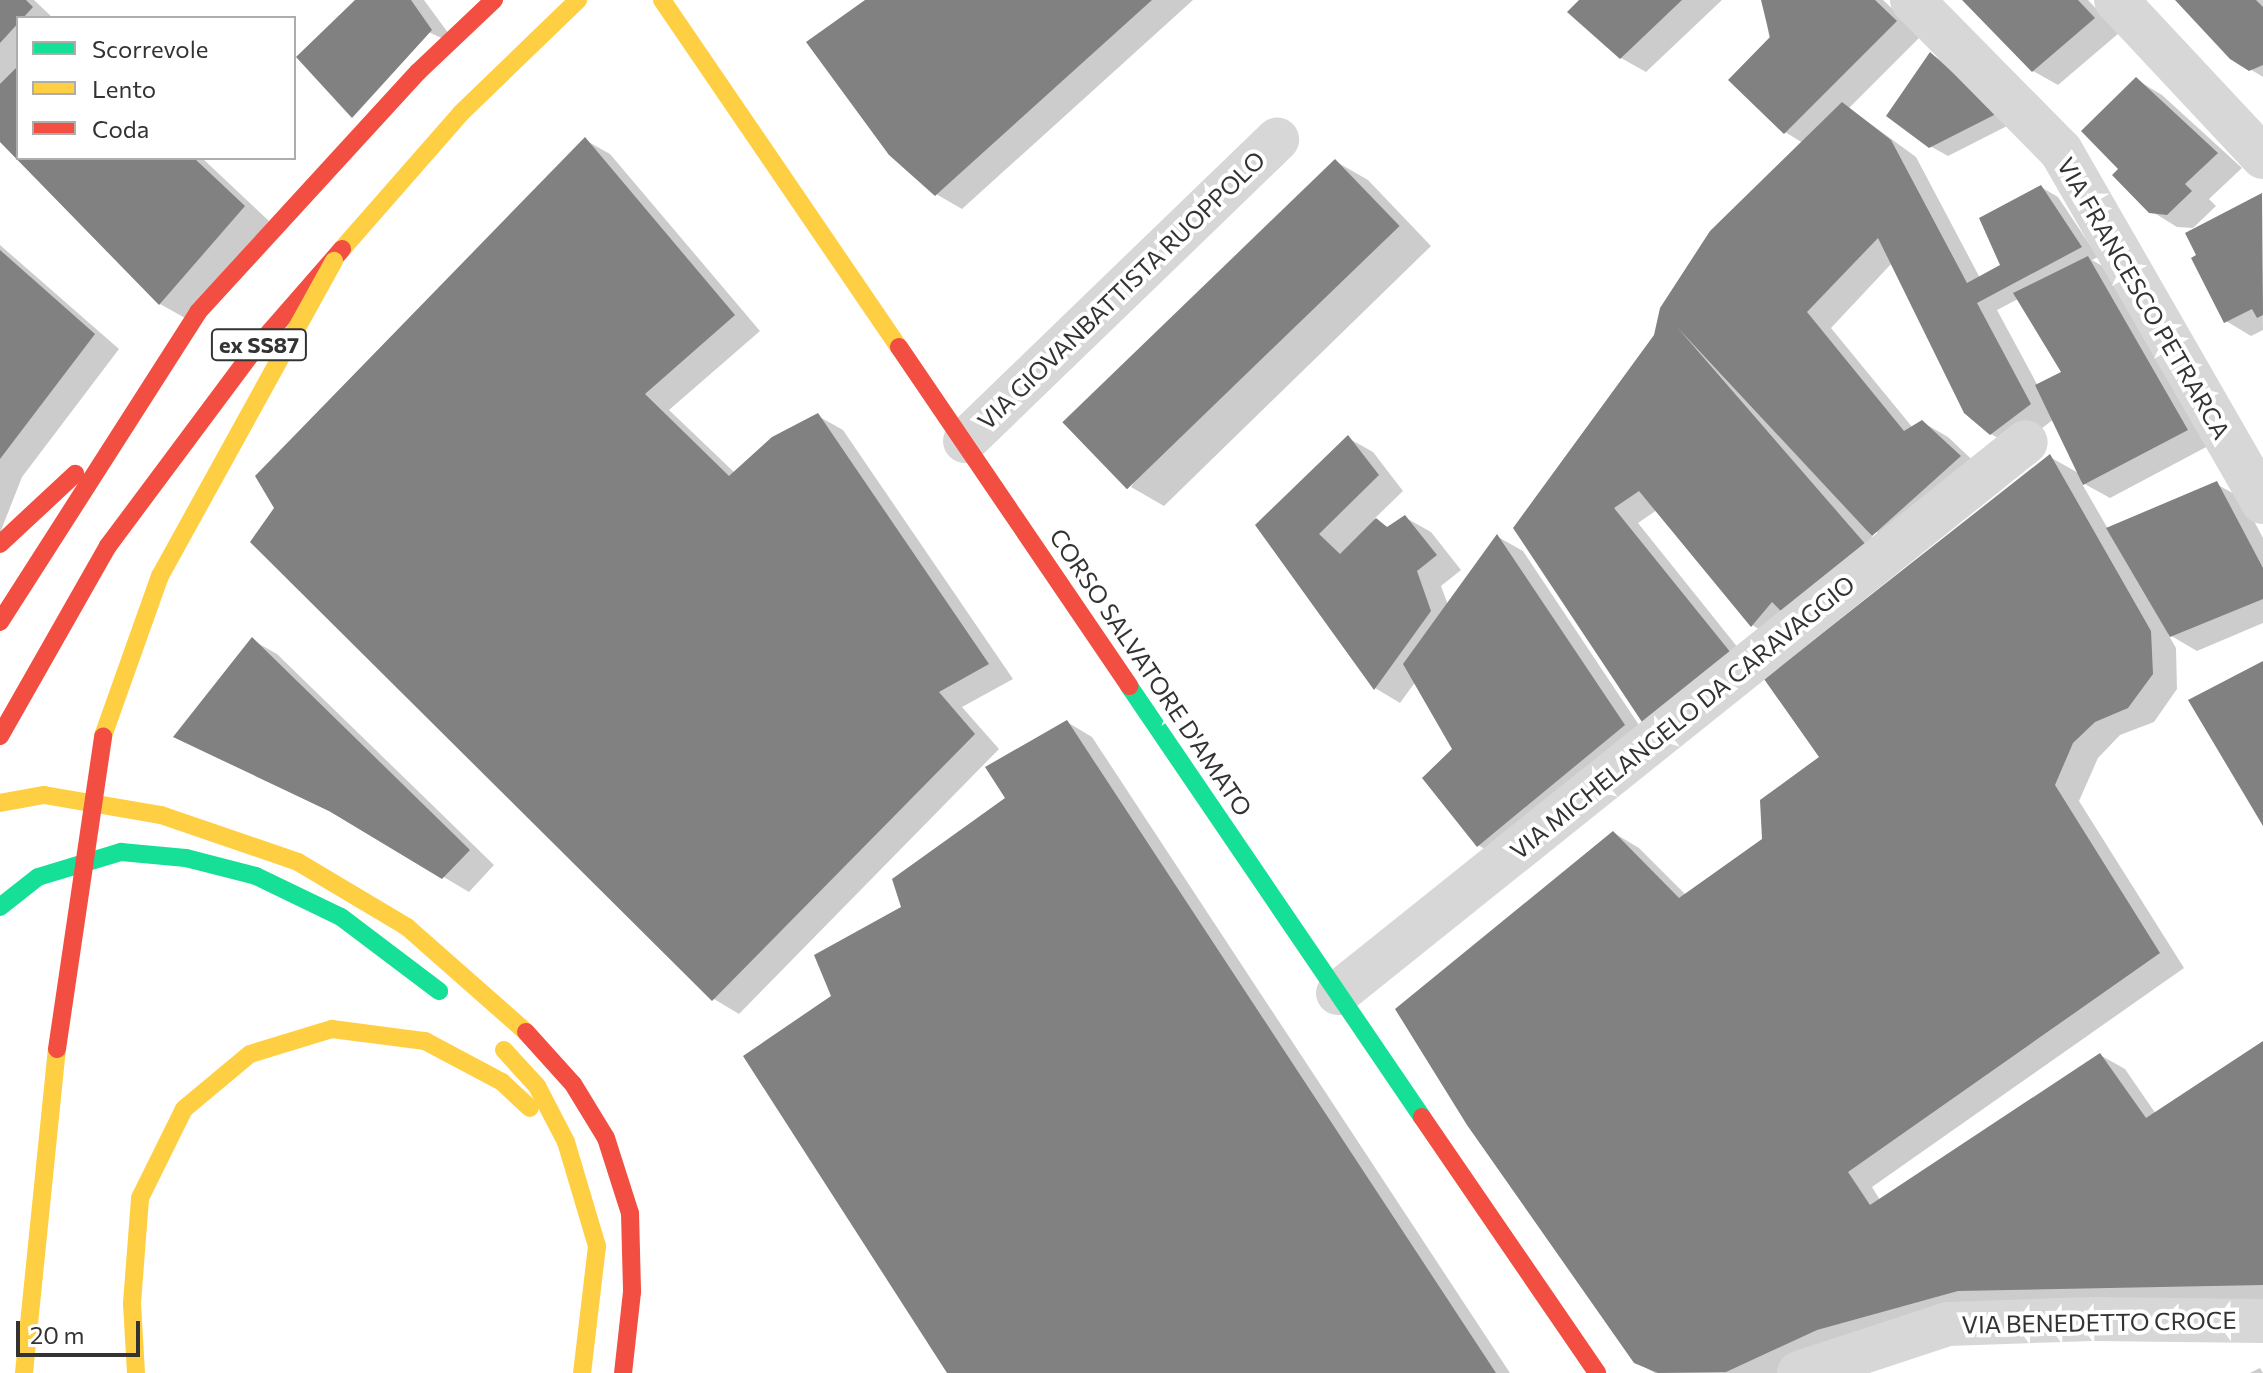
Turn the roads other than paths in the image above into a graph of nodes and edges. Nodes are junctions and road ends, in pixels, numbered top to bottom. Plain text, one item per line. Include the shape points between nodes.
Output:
1 (494, 0) edge
2 (578, 0) edge
3 (662, 0) edge
4 (1912, 0) edge
5 (2116, 0) edge
6 (1277, 140) dead end
7 (2263, 157) edge
8 (334, 261) junction
9 (965, 441) junction
10 (2026, 442) dead end
11 (109, 444) junction
12 (2263, 502) edge
13 (0, 544) edge
14 (0, 622) edge
15 (0, 736) edge
16 (0, 803) edge
17 (0, 907) edge
18 (1338, 993) junction
19 (458, 1007) dead end
20 (492, 1036) dead end
21 (566, 1142) junction
22 (2263, 1321) edge
23 (24, 1373) edge
24 (136, 1373) edge
25 (582, 1373) edge
26 (623, 1373) edge
27 (1597, 1373) edge
28 (1799, 1373) edge

1 - 11 main road, ex SS87 via 418,72 198,312
2 - 8 main road, ex SS87 via 461,113
3 - 9 main road, CORSO SALVATORE D'AMATO
4 - 12 street, VIA FRANCESCO PETRARCA via 2061,151
5 - 7 street
6 - 9 street, VIA GIOVANBATTISTA RUOPPOLO
8 - 15 main road, ex SS87, bridge via 254,350 108,546
8 - 23 main road, bridge via 160,576 103,733 57,1052
9 - 18 main road, CORSO SALVATORE D'AMATO
10 - 18 street, VIA MICHELANGELO DA CARAVAGGIO
11 - 13 main road
11 - 14 main road, ex SS87
16 - 26 main road via 44,795 161,815 298,862 407,927 510,1014 573,1084 606,1138 630,1213 632,1292
17 - 19 main road via 38,877 121,852 186,858 256,876 341,917
18 - 27 main road, CORSO SALVATORE D'AMATO
20 - 21 main road via 537,1086
21 - 24 main road via 502,1082 425,1041 332,1029 250,1054 184,1109 140,1198 132,1303
21 - 25 main road via 597,1246
22 - 28 street, VIA BENEDETTO CROCE via 1948,1324

